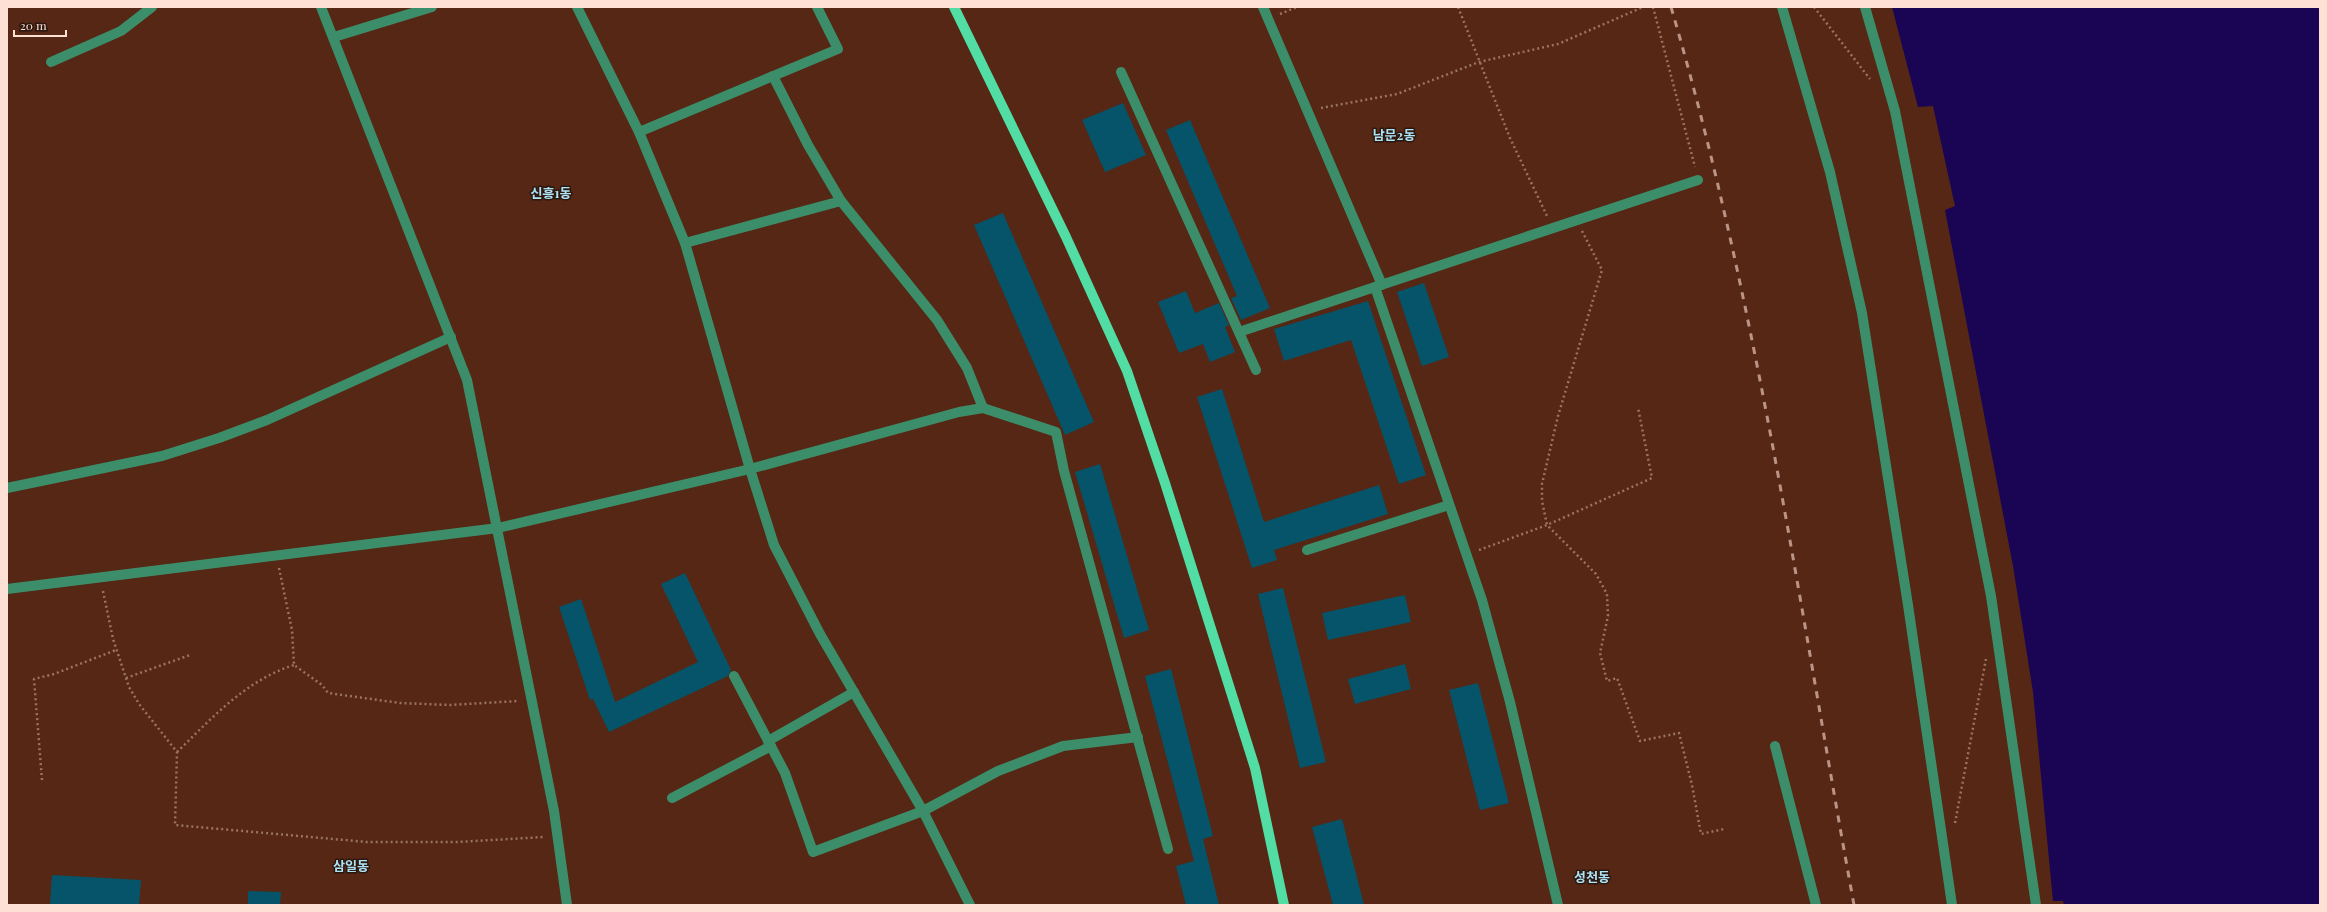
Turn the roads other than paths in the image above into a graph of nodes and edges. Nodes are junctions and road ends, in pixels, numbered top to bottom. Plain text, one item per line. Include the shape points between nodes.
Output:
1 (152, 7) edge
2 (321, 7) edge
3 (432, 7) edge
4 (577, 7) edge
5 (817, 7) edge
6 (954, 7) edge
7 (1263, 7) edge
8 (1782, 7) edge
9 (1865, 7) edge
10 (334, 37) junction
11 (52, 62) dead end
12 (1121, 72) dead end
13 (773, 76) junction
14 (639, 132) junction
15 (1698, 180) road end
16 (841, 200) junction
17 (685, 243) junction
18 (1378, 286) junction
19 (1239, 332) junction
20 (451, 337) junction
21 (1256, 370) dead end
22 (983, 408) junction
23 (750, 469) junction
24 (7, 488) edge
25 (1449, 505) junction
26 (498, 528) junction
27 (1307, 550) dead end
28 (7, 589) edge
29 (734, 676) dead end
30 (854, 692) junction
31 (1138, 737) junction
32 (770, 743) junction
33 (1775, 746) dead end
34 (672, 798) dead end
35 (923, 811) junction
36 (1168, 849) dead end
37 (567, 905) edge
38 (970, 905) edge
39 (1284, 905) edge
40 (1558, 905) edge
41 (1816, 905) edge
42 (1952, 905) edge
43 (2036, 905) edge

1 - 11 street via 121,31
2 - 10 street
3 - 10 street
4 - 14 street
5 - 13 street via 838,49
6 - 39 main road via 1066,236 1126,371 1165,483 1255,768
7 - 18 street
8 - 42 street via 1830,172 1862,313 1910,613
9 - 43 street via 1896,111 1990,588
10 - 20 street
12 - 19 street
13 - 14 street
13 - 16 street via 808,146
14 - 17 street
15 - 18 street
16 - 17 street
16 - 22 street via 937,320 967,368
17 - 23 street
18 - 19 street
18 - 25 street
19 - 21 street
20 - 24 street via 267,420 225,436 162,456
20 - 26 street via 467,380
22 - 23 street via 959,412
22 - 31 street via 1056,432 1064,471
23 - 26 street
23 - 30 street via 774,545 820,634
25 - 27 street
25 - 40 street via 1482,600 1508,695
26 - 28 street
26 - 37 street via 558,835
29 - 32 street
30 - 32 street
30 - 35 street
31 - 35 street via 1063,746 998,771
31 - 36 street
32 - 34 street
32 - 35 street via 785,773 813,852
33 - 41 street
35 - 38 street

